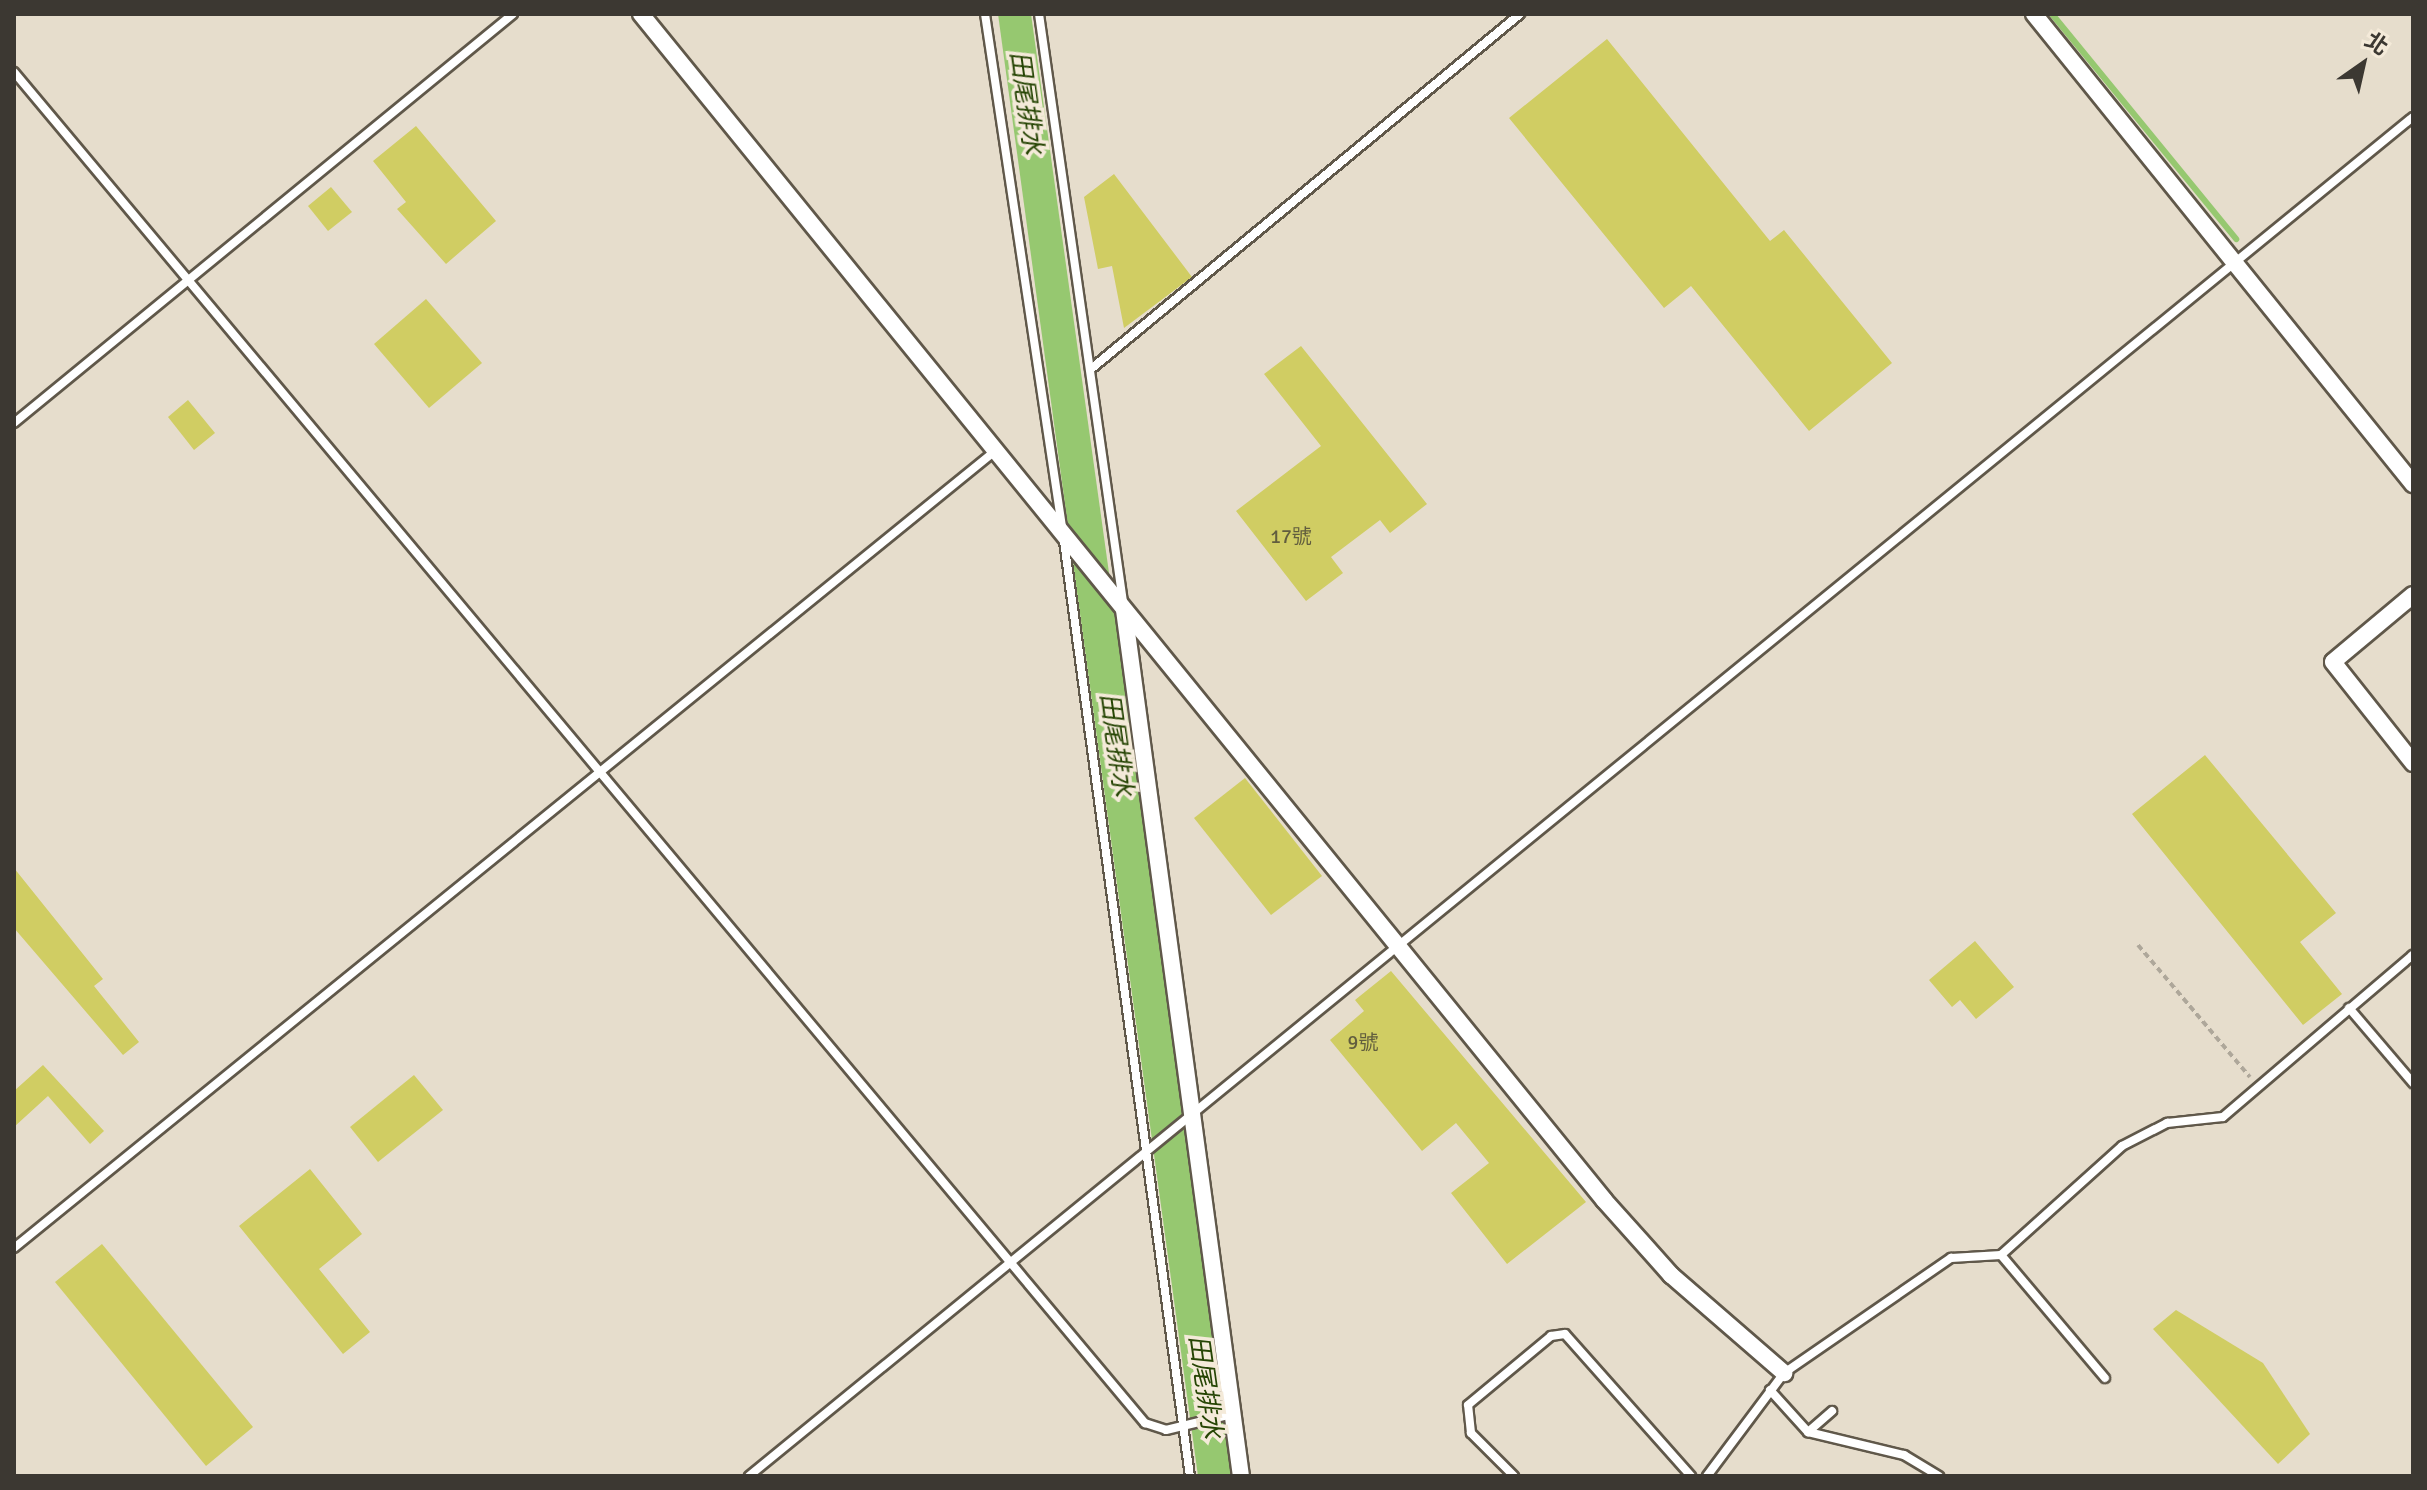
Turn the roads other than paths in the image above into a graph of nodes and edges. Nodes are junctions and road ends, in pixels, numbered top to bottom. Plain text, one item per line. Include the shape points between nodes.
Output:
1 (513, 14) edge
2 (641, 14) edge
3 (985, 14) edge
4 (1039, 14) edge
5 (1520, 14) edge
6 (2034, 14) edge
7 (14, 72) edge
8 (2413, 117) edge
9 (2235, 261) junction
10 (185, 281) junction
11 (1091, 369) junction
12 (14, 423) edge
13 (995, 451) junction
14 (2413, 484) edge
15 (1062, 530) junction
16 (2413, 595) edge
17 (1124, 607) junction
18 (2413, 763) edge
19 (596, 773) junction
20 (1398, 948) junction
21 (2412, 957) edge
22 (2349, 1008) junction
23 (2413, 1083) edge
24 (1193, 1116) junction
25 (1141, 1156) junction
26 (14, 1248) edge
27 (2001, 1255) junction
28 (1012, 1263) junction
29 (1784, 1373) junction
30 (2105, 1378) dead end
31 (1770, 1390) junction
32 (1832, 1411) dead end
33 (1229, 1414) junction
34 (1183, 1426) junction
35 (1808, 1432) junction
36 (749, 1476) edge
37 (1190, 1476) edge
38 (1241, 1476) edge
39 (1514, 1476) edge
40 (1691, 1476) edge
41 (1707, 1476) edge
42 (1939, 1476) edge

1 - 10 lane
2 - 13 street
3 - 15 lane
4 - 11 lane
5 - 11 lane
6 - 9 street
7 - 10 lane
8 - 9 lane
9 - 14 street
9 - 20 lane
10 - 12 lane
10 - 19 lane
11 - 17 lane
13 - 15 street
13 - 19 lane
15 - 17 street
15 - 25 lane
16 - 18 street via 2333,662
17 - 20 street
17 - 24 street
19 - 26 lane
19 - 28 lane
20 - 24 lane
20 - 29 street via 1671,1275
21 - 22 lane
22 - 23 lane
22 - 27 lane via 2223,1117 2167,1123 2122,1146
24 - 25 lane
24 - 33 street
25 - 28 lane
25 - 34 lane
27 - 29 lane via 1951,1258
27 - 30 lane
28 - 34 lane via 1145,1423 1166,1430
28 - 36 lane
29 - 31 lane
31 - 35 lane
31 - 41 lane
32 - 35 lane
33 - 34 lane
33 - 38 street
34 - 37 lane
35 - 42 lane via 1904,1455
39 - 40 lane via 1471,1433 1468,1405 1551,1336 1565,1334

